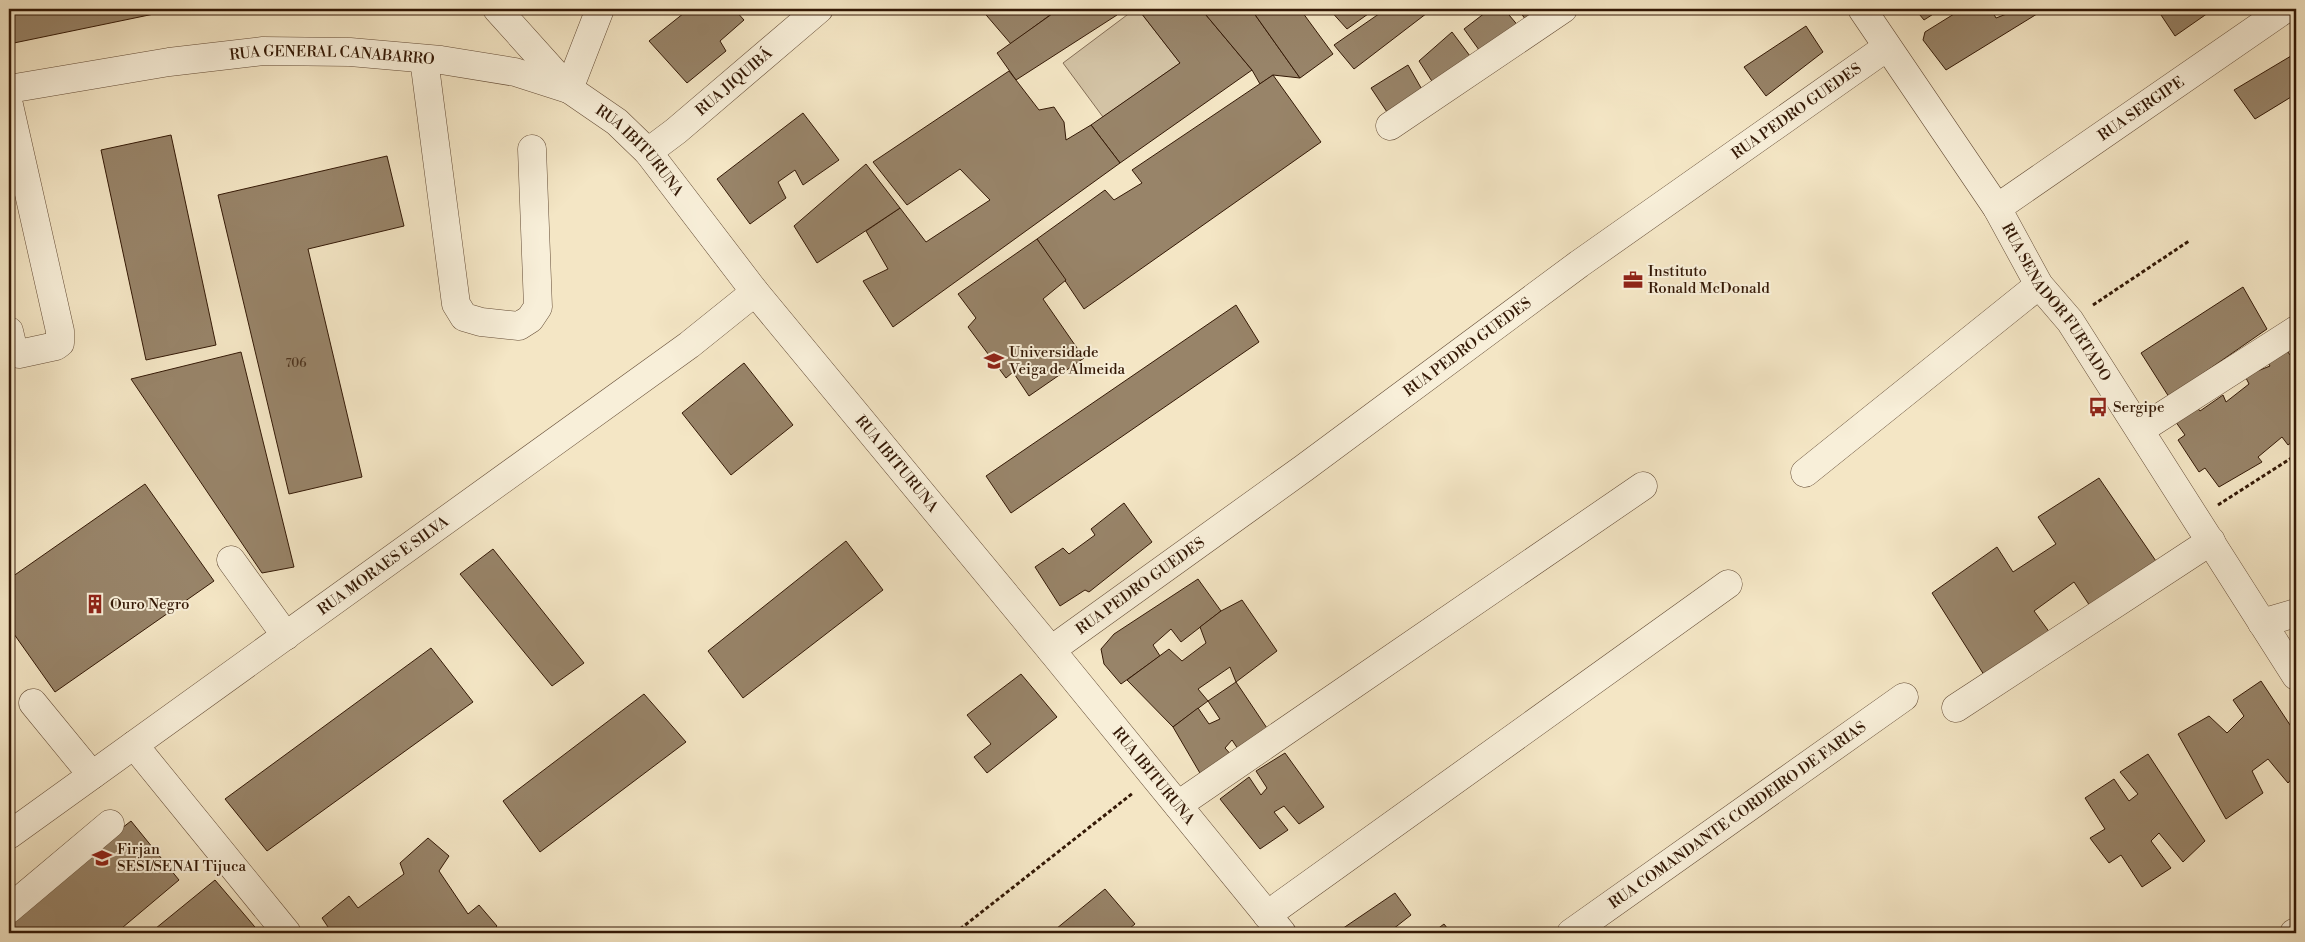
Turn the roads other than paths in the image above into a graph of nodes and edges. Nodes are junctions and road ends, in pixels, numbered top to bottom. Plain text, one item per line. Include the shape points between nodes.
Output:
1 (497, 9) edge
2 (600, 9) edge
3 (819, 9) edge
4 (1563, 9) edge
5 (1862, 9) edge
6 (2285, 9) edge
7 (1886, 48) junction
8 (424, 59) junction
9 (9, 89) edge
10 (569, 89) junction
11 (9, 105) edge
12 (1390, 126) dead end
13 (532, 148) dead end
14 (648, 152) junction
15 (15, 166) edge
16 (1997, 208) junction
17 (2039, 285) junction
18 (755, 292) junction
19 (2296, 330) edge
20 (9, 331) edge
21 (2140, 430) junction
22 (1805, 473) dead end
23 (1643, 486) dead end
24 (2211, 541) junction
25 (231, 560) dead end
26 (1728, 584) dead end
27 (2296, 613) edge
28 (2262, 623) junction
29 (286, 636) junction
30 (1051, 650) junction
31 (2296, 676) edge
32 (1904, 697) dead end
33 (33, 703) dead end
34 (1956, 708) dead end
35 (134, 745) junction
36 (92, 775) junction
37 (1178, 805) junction
38 (110, 824) dead end
39 (9, 835) edge
40 (9, 909) edge
41 (1274, 924) edge
42 (287, 933) edge
43 (1571, 933) edge

1 - 10 street, RUA IBITURUNA
2 - 10 street
3 - 14 street, RUA JIQUIBÁ via 676,132
4 - 12 street
5 - 7 street, RUA SENADOR FURTADO
6 - 16 street, RUA SERGIPE
7 - 16 street, RUA SENADOR FURTADO
7 - 30 street, RUA PEDRO GUEDES via 1579,264
8 - 9 street, RUA GENERAL CANABARRO via 350,52 263,51 169,62
8 - 10 street, RUA GENERAL CANABARRO via 516,72
8 - 13 street via 456,304 464,317 519,326 530,319 538,307
10 - 14 street, RUA IBITURUNA via 617,122
11 - 15 street
14 - 18 street, RUA IBITURUNA
15 - 20 street via 60,331 60,343 19,354 11,346
16 - 17 street, RUA SENADOR FURTADO
17 - 21 street, RUA SENADOR FURTADO via 2070,322
17 - 22 street
18 - 29 street, RUA MORAES E SILVA via 689,346
18 - 30 street, RUA IBITURUNA
19 - 21 street
21 - 24 street, RUA SENADOR FURTADO
23 - 37 street
24 - 28 street, RUA SENADOR FURTADO
24 - 34 street
25 - 29 street
26 - 41 street
27 - 28 street
28 - 31 street, RUA SENADOR FURTADO
29 - 35 street, RUA MORAES E SILVA
30 - 37 street, RUA IBITURUNA
32 - 43 street, RUA COMANDANTE CORDEIRO DE FARIAS
33 - 36 street
35 - 36 street, RUA MORAES E SILVA
35 - 42 street
36 - 39 street, RUA MORAES E SILVA
37 - 41 street, RUA IBITURUNA
38 - 40 street

